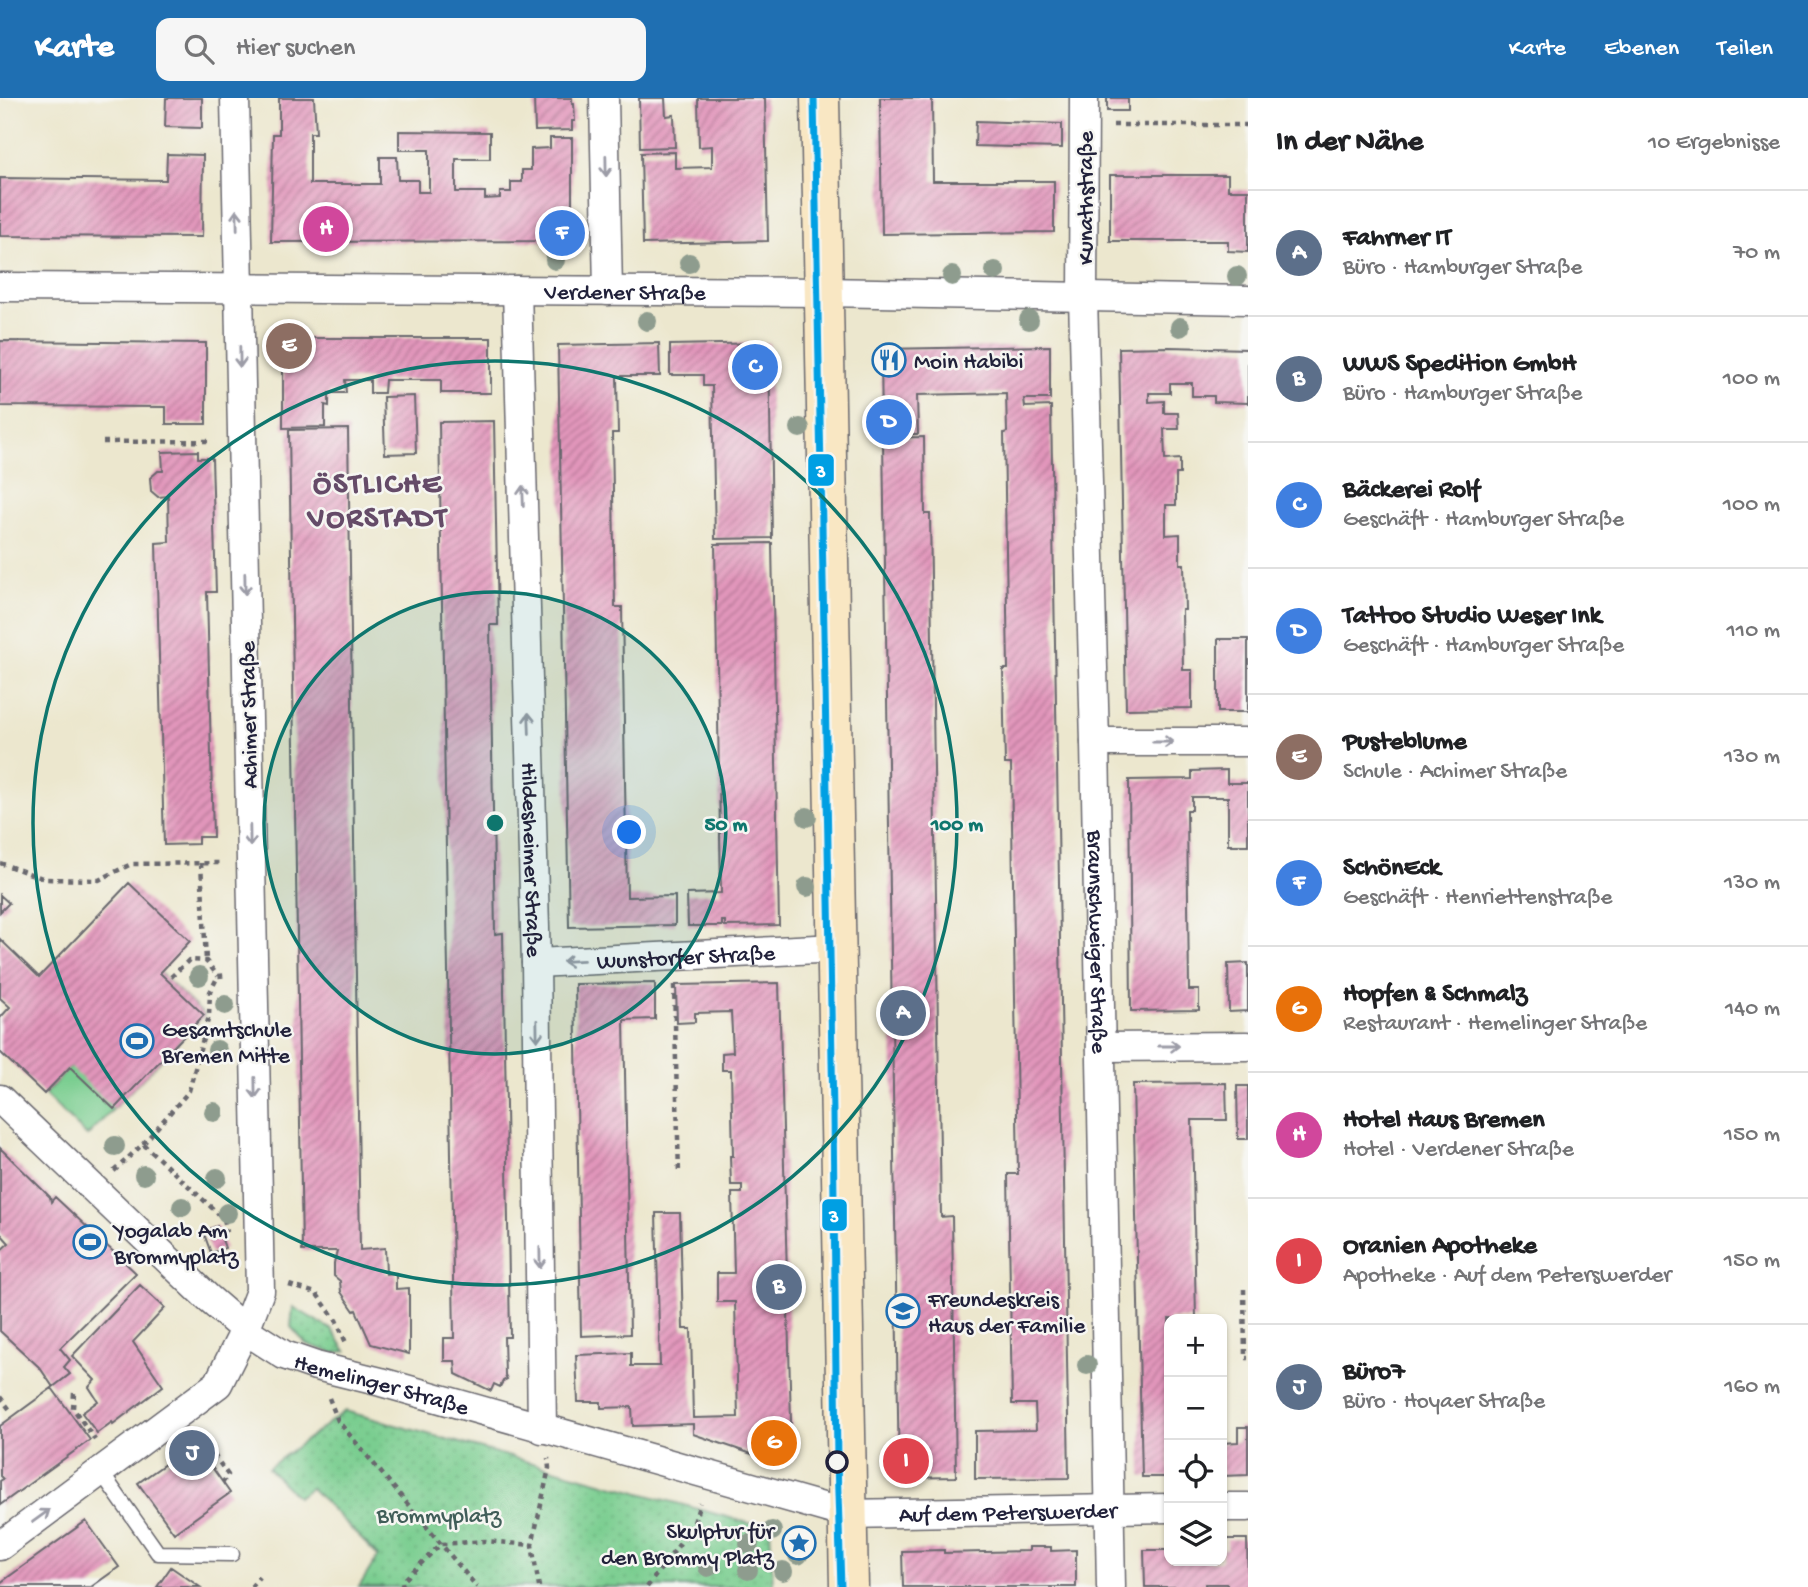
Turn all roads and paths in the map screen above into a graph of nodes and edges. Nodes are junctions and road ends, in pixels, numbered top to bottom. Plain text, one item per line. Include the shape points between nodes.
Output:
1 (235, 98) edge
2 (604, 98) edge
3 (820, 98) edge
4 (1084, 111) edge
5 (1248, 125) edge
6 (0, 287) edge
7 (238, 289) junction
8 (517, 290) junction
9 (608, 291) junction
10 (823, 292) junction
11 (1083, 297) junction
12 (1248, 300) edge
13 (103, 442) dead end
14 (242, 445) junction
15 (1095, 742) junction
16 (1248, 742) edge
17 (0, 863) edge
18 (201, 863) junction
19 (251, 863) junction
20 (837, 948) junction
21 (674, 956) junction
22 (206, 961) junction
23 (536, 963) junction
24 (253, 974) junction
25 (218, 976) junction
26 (171, 977) dead end
27 (1248, 1046) edge
28 (1101, 1047) junction
29 (0, 1099) edge
30 (143, 1144) junction
31 (111, 1174) dead end
32 (679, 1175) dead end
33 (228, 1233) dead end
34 (260, 1275) junction
35 (1244, 1289) dead end
36 (245, 1330) junction
37 (1248, 1358) edge
38 (316, 1366) junction
39 (362, 1377) junction
40 (74, 1393) dead end
41 (0, 1397) edge
42 (11, 1411) dead end
43 (175, 1416) junction
44 (542, 1429) junction
45 (98, 1474) junction
46 (708, 1475) junction
47 (223, 1482) dead end
48 (1227, 1507) edge
49 (1248, 1507) edge
50 (1110, 1508) junction
51 (1164, 1508) edge
52 (847, 1514) junction
53 (441, 1544) junction
54 (532, 1545) junction
55 (0, 1546) edge
56 (232, 1554) dead end
57 (259, 1577) dead end
58 (251, 1587) edge
59 (403, 1587) edge
60 (477, 1587) edge
61 (539, 1587) edge
62 (647, 1587) edge
63 (849, 1587) edge
64 (1111, 1587) edge

7 -> 1 street, Achimer Straße
2 -> 9 street
3 - 10 street
4 - 5 path
4 - 11 street, Kunathstraße
6 - 7 street, Verdener Straße
7 - 8 street, Verdener Straße
7 -> 14 street, Achimer Straße
8 - 9 street, Verdener Straße
23 -> 8 street, Hildesheimer Straße
9 - 10 street, Verdener Straße
10 - 11 street, Verdener Straße
10 - 20 street
11 - 12 street, Verdener Straße
11 - 15 street, Braunschweiger Straße
13 - 14 path
14 -> 19 street, Achimer Straße
15 -> 16 street
15 - 28 street, Braunschweiger Straße
17 - 18 path via 45,879 99,880 131,864
18 - 19 path
18 - 22 path
19 - 24 street, Achimer Straße
20 - 21 street, Wunstorfer Straße
20 - 52 street
21 -> 23 street, Wunstorfer Straße
21 - 32 path
22 - 25 path
22 - 26 path via 189,960
23 -> 44 street, Hildesheimer Straße
24 - 25 path
24 -> 34 street, Achimer Straße
25 - 30 path via 210,992 209,1016 189,1091
28 -> 27 street
28 - 50 street, Braunschweiger Straße
29 - 36 street, Hemelinger Straße
30 - 31 path
30 - 33 path via 223,1219
34 - 36 street, Achimer Straße via 260,1291
34 - 39 path via 316,1293 336,1320
35 - 37 path
36 - 38 street, Hemelinger Straße via 284,1355
36 - 43 street, Achimer Straße via 218,1384
38 - 39 street, Hemelinger Straße
38 - 53 path via 338,1421
39 - 44 street, Hemelinger Straße
40 - 45 path via 73,1409
41 - 42 path
43 - 45 street, Achimer Straße
43 - 47 path via 206,1455 214,1455 228,1475
44 - 46 street, Hemelinger Straße
44 - 54 path via 550,1468
55 -> 45 street, Achimer Straße
45 - 56 lane via 159,1553
46 - 52 street, Hemelinger Straße
46 - 62 path via 694,1525
48 - 49 street
50 - 51 street, Auf dem Peterswerder
50 - 52 street, Auf dem Peterswerder
50 - 64 street, Braunschweiger Straße
52 - 63 street
53 - 54 path
53 - 59 path via 402,1582
53 - 60 path
54 - 61 path
57 - 58 path

